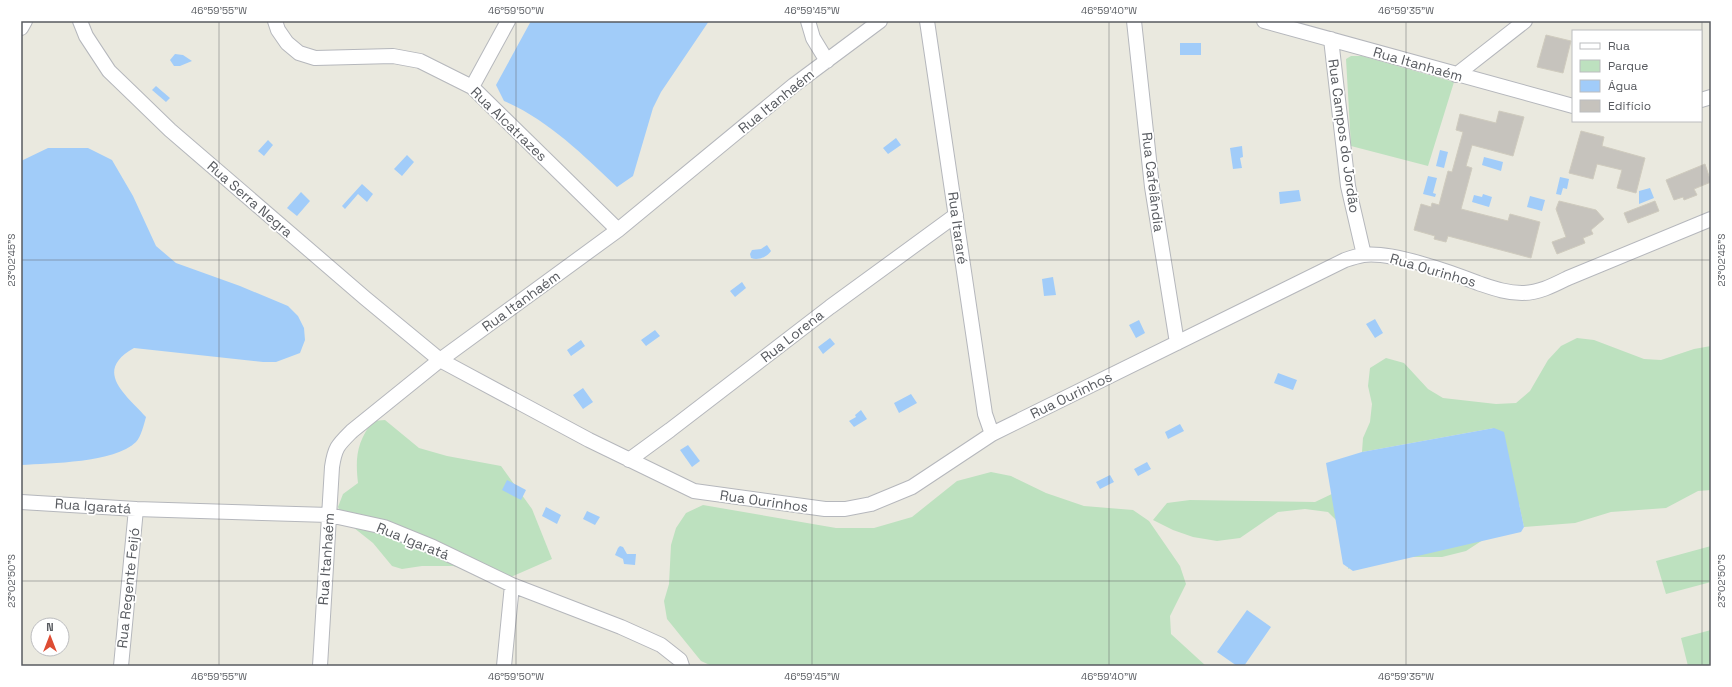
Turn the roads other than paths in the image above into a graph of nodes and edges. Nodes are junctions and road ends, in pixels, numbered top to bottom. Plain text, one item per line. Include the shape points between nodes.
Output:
1 (25, 21) edge
2 (80, 21) edge
3 (275, 21) edge
4 (508, 21) edge
5 (808, 21) edge
6 (880, 21) edge
7 (927, 21) edge
8 (1134, 21) edge
9 (1264, 21) edge
10 (1525, 21) edge
11 (21, 28) edge
12 (1331, 39) junction
13 (827, 61) junction
14 (1456, 75) junction
15 (472, 87) junction
16 (1572, 106) edge
17 (956, 215) junction
18 (1711, 219) edge
19 (618, 230) junction
20 (1364, 255) junction
21 (1177, 343) junction
22 (440, 360) junction
23 (992, 434) junction
24 (629, 460) junction
25 (21, 502) edge
26 (136, 509) junction
27 (329, 515) junction
28 (512, 585) junction
29 (121, 666) edge
30 (320, 666) edge
31 (504, 666) edge
32 (682, 666) edge

1 - 11 street
2 - 22 street, Rua Serra Negra via 86,36 109,71 170,130
3 - 15 street, Rua Alcatrazes via 287,43 299,53 315,58 393,56 420,61
4 - 15 street
5 - 13 street via 812,38
6 - 13 street, Rua Itanhaém
7 - 17 street, Rua Itararé
8 - 21 street, Rua Cafelândia via 1152,187
9 - 12 street, Rua Itanhaém
10 - 14 street
12 - 14 street, Rua Itanhaém
12 - 20 street, Rua Campos do Jordão via 1348,186
13 - 19 street, Rua Itanhaém via 794,85
14 - 16 street, Rua Itanhaém
15 - 19 street, Rua Alcatrazes
17 - 23 street, Rua Itararé via 985,414
17 - 24 street, Rua Lorena
18 - 20 street, Rua Ourinhos via 1547,289 1524,293 1500,291 1412,261
19 - 22 street, Rua Itanhaém
20 - 21 street, Rua Ourinhos via 1325,269
21 - 23 street, Rua Ourinhos
22 - 24 street, Rua Ourinhos
22 - 27 street, Rua Itanhaém via 352,431 340,444 335,452
23 - 24 street, Rua Ourinhos via 912,487 871,504 845,509 825,509 694,491
25 - 26 street, Rua Igaratá
26 - 27 street, Rua Igaratá
26 - 29 street, Rua Regente Feijó
27 - 28 street, Rua Igaratá via 384,528 433,547
27 - 30 street, Rua Itanhaém
28 - 31 street
28 - 32 street, Rua Igaratá via 661,645 680,660

